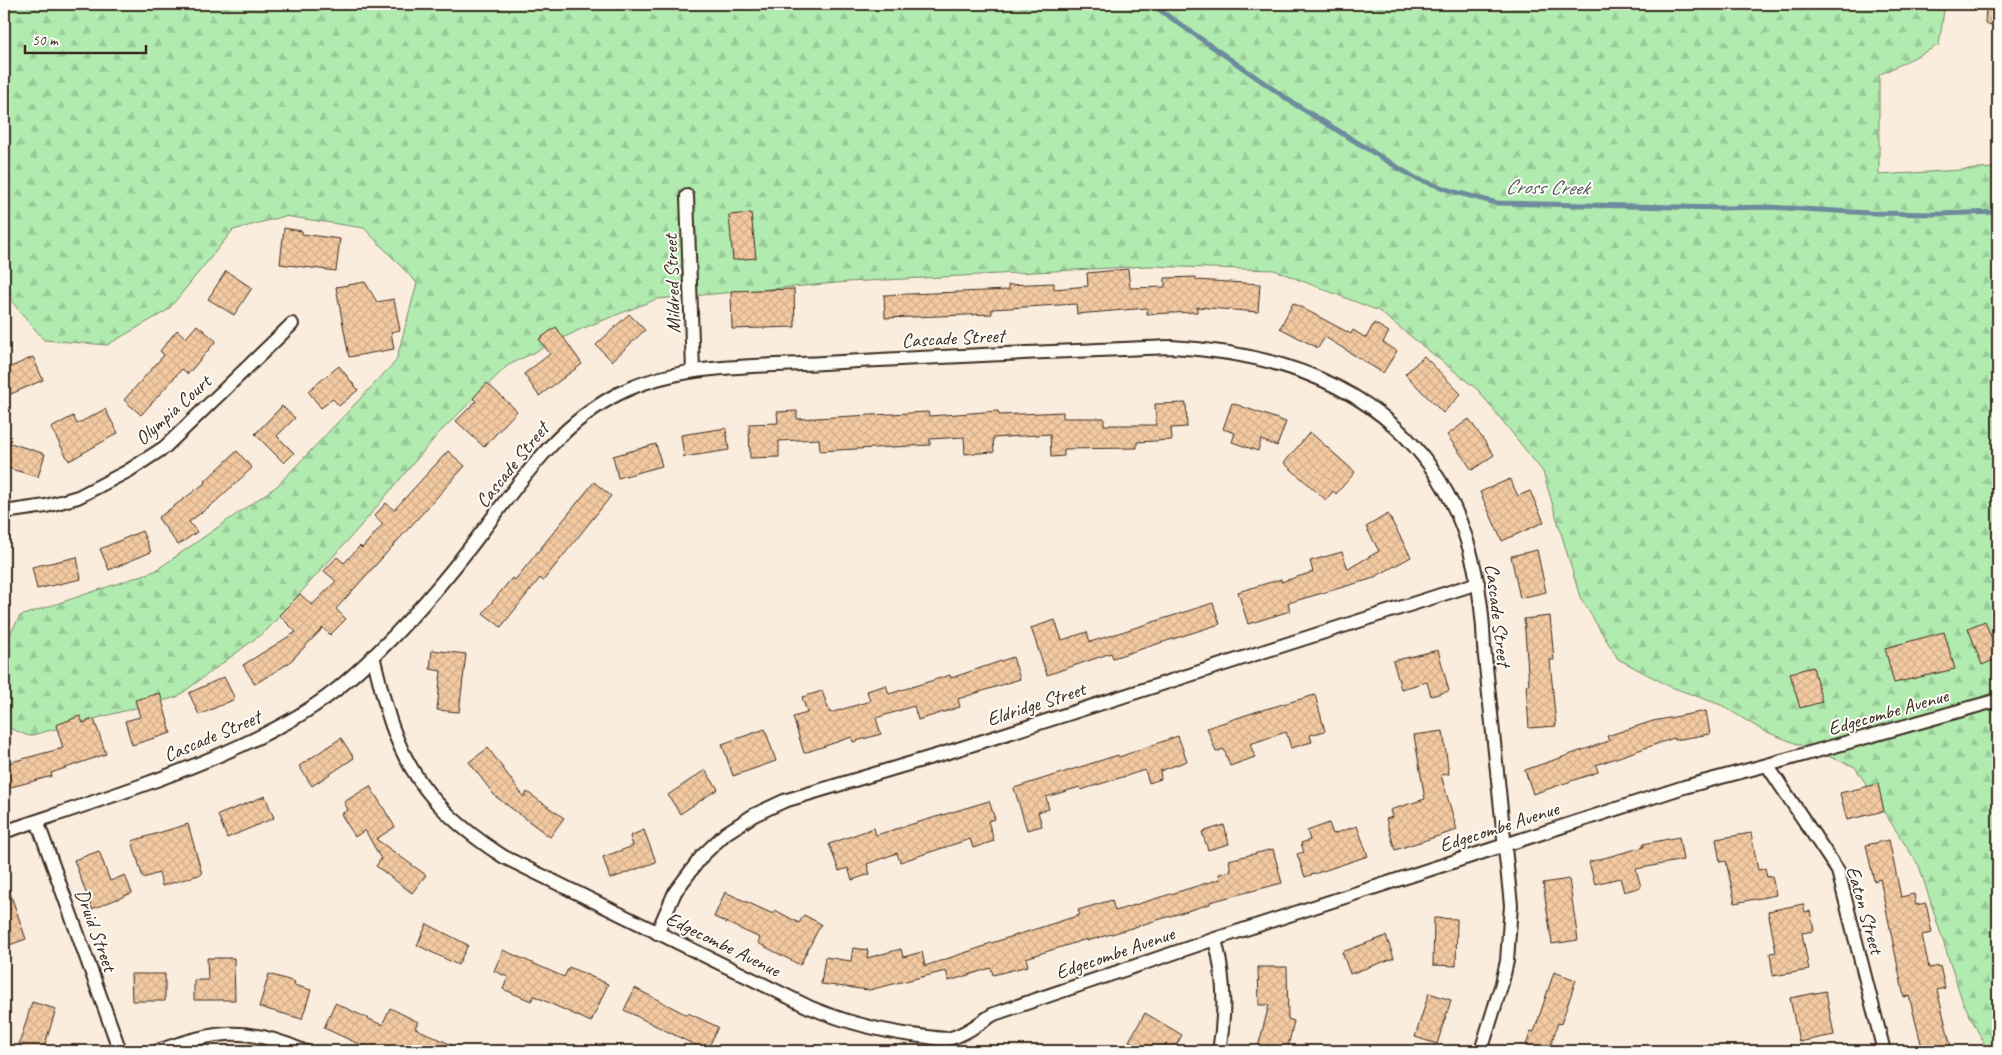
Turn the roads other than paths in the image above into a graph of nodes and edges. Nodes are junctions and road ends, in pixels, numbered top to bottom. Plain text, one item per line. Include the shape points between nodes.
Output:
1 (687, 196) dead end
2 (292, 324) dead end
3 (693, 371) junction
4 (4, 512) edge
5 (1478, 583) junction
6 (373, 656) junction
7 (1998, 700) edge
8 (1767, 765) junction
9 (37, 821) junction
10 (4, 832) edge
11 (1505, 844) junction
12 (657, 933) junction
13 (1215, 939) junction
14 (948, 1045) edge
15 (120, 1051) edge
16 (158, 1051) edge
17 (304, 1051) edge
18 (1219, 1051) edge
19 (1481, 1051) edge
20 (1884, 1051) edge

1 - 3 street, Mildred Street
2 - 4 street, Olympia Court via 165,447 128,471 78,496 46,506
3 - 5 street, Cascade Street via 1171,347 1207,349 1272,361 1356,397 1407,436 1446,490 1460,520
3 - 6 street, Cascade Street via 651,380 620,393 565,430 542,454 466,553
5 - 11 street, Cascade Street
5 - 12 street, Eldridge Street via 952,751 784,801 733,829 702,856 675,892
6 - 9 street, Cascade Street via 324,700 267,733 197,766
6 - 12 street, Edgecombe Avenue via 399,745 415,775 458,825 504,857
7 - 8 street, Edgecombe Avenue
8 - 11 street, Edgecombe Avenue via 1684,786
8 - 20 street, Eaton Street via 1838,871
9 - 10 street, Cascade Street
9 - 15 street, Druid Street
11 - 13 street, Edgecombe Avenue
11 - 19 street, Cascade Street via 1511,905 1507,961
12 - 14 street, Edgecombe Avenue via 830,1016
13 - 14 street, Edgecombe Avenue via 994,1014
13 - 18 street via 1224,984
16 - 17 street via 205,1036 227,1033 271,1038

